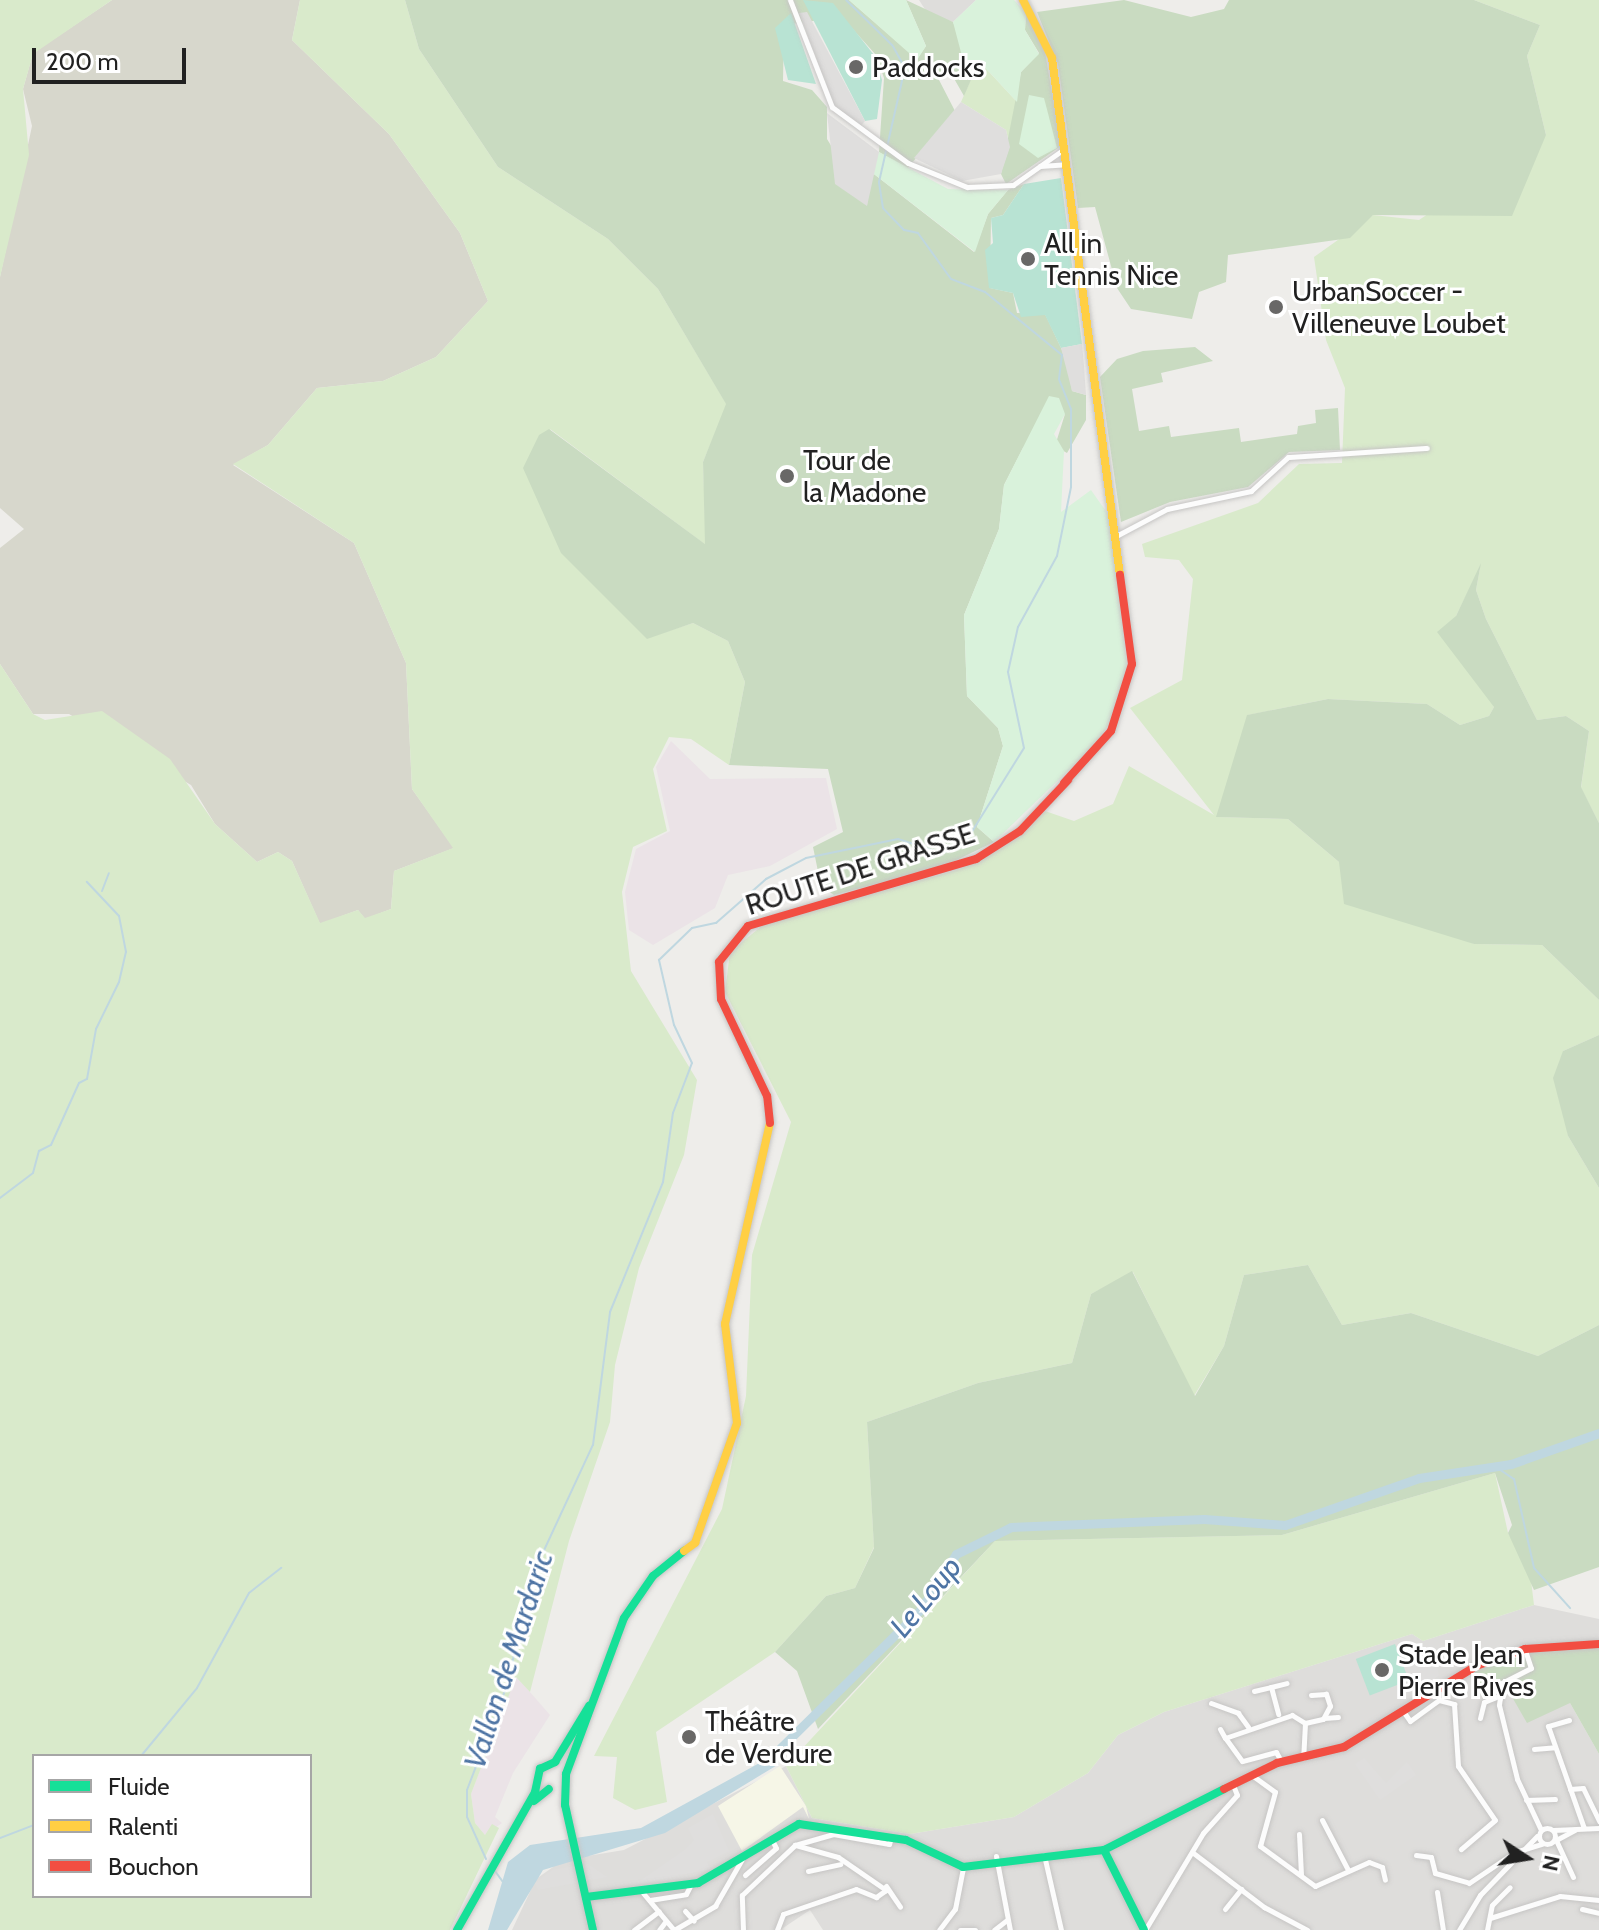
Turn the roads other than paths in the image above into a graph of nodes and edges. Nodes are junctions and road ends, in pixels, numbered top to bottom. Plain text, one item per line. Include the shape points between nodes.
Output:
1 (790, 0) edge
2 (1023, 0) edge
3 (1066, 147) junction
4 (1068, 164) junction
5 (1039, 166) junction
6 (1427, 448) dead end
7 (1116, 536) junction
8 (1599, 1644) edge
9 (1525, 1649) junction
10 (1287, 1683) dead end
11 (1271, 1687) junction
12 (1254, 1691) dead end
13 (1311, 1695) dead end
14 (1499, 1696) junction
15 (593, 1700) junction
16 (1211, 1703) dead end
17 (1403, 1711) junction
18 (1278, 1714) junction
19 (1338, 1717) dead end
20 (1324, 1718) junction
21 (1480, 1718) dead end
22 (1569, 1720) dead end
23 (1305, 1723) junction
24 (1248, 1727) junction
25 (1220, 1729) dead end
26 (1225, 1738) junction
27 (1555, 1747) junction
28 (1534, 1749) dead end
29 (1303, 1759) junction
30 (555, 1762) junction
31 (1282, 1762) junction
32 (1252, 1775) junction
33 (565, 1778) junction
34 (539, 1781) junction
35 (1233, 1785) junction
36 (552, 1789) junction
37 (1570, 1789) junction
38 (1555, 1799) dead end
39 (1526, 1800) junction
40 (565, 1805) junction
41 (1322, 1820) dead end
42 (1599, 1821) edge
43 (1584, 1828) junction
44 (1599, 1828) edge
45 (1552, 1830) junction
46 (1575, 1830) junction
47 (1539, 1833) junction
48 (1299, 1834) dead end
49 (891, 1838) junction
50 (771, 1839) junction
51 (1556, 1840) junction
52 (1542, 1844) junction
53 (795, 1845) junction
54 (1461, 1849) dead end
55 (1104, 1850) junction
56 (1192, 1852) junction
57 (1524, 1852) junction
58 (1044, 1854) junction
59 (1416, 1855) dead end
60 (743, 1858) junction
61 (996, 1858) junction
62 (840, 1864) junction
63 (490, 1866) junction
64 (963, 1867) junction
65 (1348, 1870) junction
66 (808, 1871) dead end
67 (746, 1874) dead end
68 (1301, 1875) junction
69 (1573, 1877) dead end
70 (1385, 1880) dead end
71 (885, 1886) junction
72 (1510, 1887) dead end
73 (1241, 1889) junction
74 (1437, 1892) dead end
75 (647, 1895) junction
76 (586, 1899) junction
77 (1599, 1900) edge
78 (900, 1907) dead end
79 (1225, 1909) dead end
80 (1582, 1909) dead end
81 (659, 1911) junction
82 (685, 1911) dead end
83 (1599, 1913) edge
84 (1490, 1918) junction
85 (1008, 1919) junction
86 (694, 1921) junction
87 (665, 1922) junction
88 (457, 1930) edge
89 (593, 1930) edge
90 (634, 1930) edge
91 (659, 1930) edge
92 (674, 1930) edge
93 (743, 1930) edge
94 (777, 1930) edge
95 (939, 1930) edge
96 (960, 1930) edge
97 (975, 1930) edge
98 (994, 1930) edge
99 (1010, 1930) edge
100 (1061, 1930) edge
101 (1144, 1930) edge
102 (1153, 1930) edge
103 (1307, 1930) edge
104 (1443, 1930) edge
105 (1459, 1930) edge
106 (1487, 1930) edge

1 - 5 street via 832,107 885,148 967,187 1013,185
2 - 3 main road, ROUTE DE GRASSE via 1048,43
3 - 4 main road, ROUTE DE GRASSE
3 - 5 street
4 - 5 street
4 - 7 main road, ROUTE DE GRASSE
6 - 7 street via 1288,457 1251,491 1167,509
7 - 15 main road, ROUTE DE GRASSE via 1131,681 1111,731 1068,780 1011,836 959,866 748,926 724,951 721,999 767,1096 772,1136 725,1324 737,1423 695,1543 637,1595
8 - 9 main road
9 - 14 street via 1531,1668 1502,1683
9 - 17 main road via 1450,1678
10 - 11 street
11 - 12 street
11 - 18 street
13 - 20 street via 1326,1694
14 - 21 street via 1484,1702
14 - 39 street
15 - 30 main road, ROUTE DE GRASSE
15 - 33 main road, ROUTE DE GRASSE
16 - 24 street via 1238,1713
17 - 29 main road via 1344,1747
17 - 54 street via 1410,1721 1439,1700 1454,1704 1458,1766 1495,1820
18 - 23 street
18 - 24 street
19 - 20 street
20 - 23 street
22 - 27 street via 1548,1726
23 - 29 street
24 - 26 street
25 - 26 street
26 - 31 street via 1242,1761 1276,1752
27 - 28 street
27 - 37 street
29 - 31 main road
30 - 33 main road
30 - 34 main road, ROUTE DE GRASSE via 540,1769
31 - 32 main road
32 - 35 main road
32 - 68 street via 1275,1792 1257,1839
33 - 36 main road
33 - 40 main road
34 - 36 main road
34 - 63 main road
35 - 55 main road
35 - 56 street via 1237,1795
36 - 40 main road
36 - 63 main road
37 - 42 street via 1583,1788
37 - 43 street
38 - 39 street
39 - 47 street
40 - 76 main road
41 - 65 street
43 - 44 street
43 - 46 street
45 - 46 street
45 - 47 street
45 - 51 street
46 - 51 street
47 - 52 street
47 - 57 street
48 - 68 street
49 - 50 main road via 807,1823
49 - 53 street via 889,1844 833,1834
49 - 64 main road
50 - 60 main road
50 - 67 street via 776,1848
51 - 52 street
51 - 69 street
52 - 57 street
53 - 62 street
53 - 93 street via 742,1895
55 - 58 main road
55 - 101 main road
56 - 73 street
56 - 101 street
57 - 59 street via 1481,1879 1457,1884 1435,1873 1431,1857
57 - 105 street via 1480,1895
58 - 61 main road
58 - 100 street
60 - 75 main road via 691,1884
60 - 86 street via 718,1902
61 - 64 main road
61 - 85 street
62 - 66 street
62 - 71 street
63 - 88 main road
64 - 95 street via 955,1909
65 - 68 street via 1321,1885
65 - 70 street via 1375,1862
71 - 78 street
71 - 94 street via 880,1897 856,1889 783,1914
72 - 84 street
73 - 79 street
73 - 103 street
74 - 104 street
75 - 76 main road
75 - 81 street
76 - 89 main road
77 - 84 street via 1560,1896
80 - 83 street
81 - 87 street
81 - 90 street
82 - 86 street
84 - 106 street
85 - 98 street
85 - 99 street
86 - 92 street
87 - 91 street
87 - 92 street
96 - 97 street
101 - 102 street

